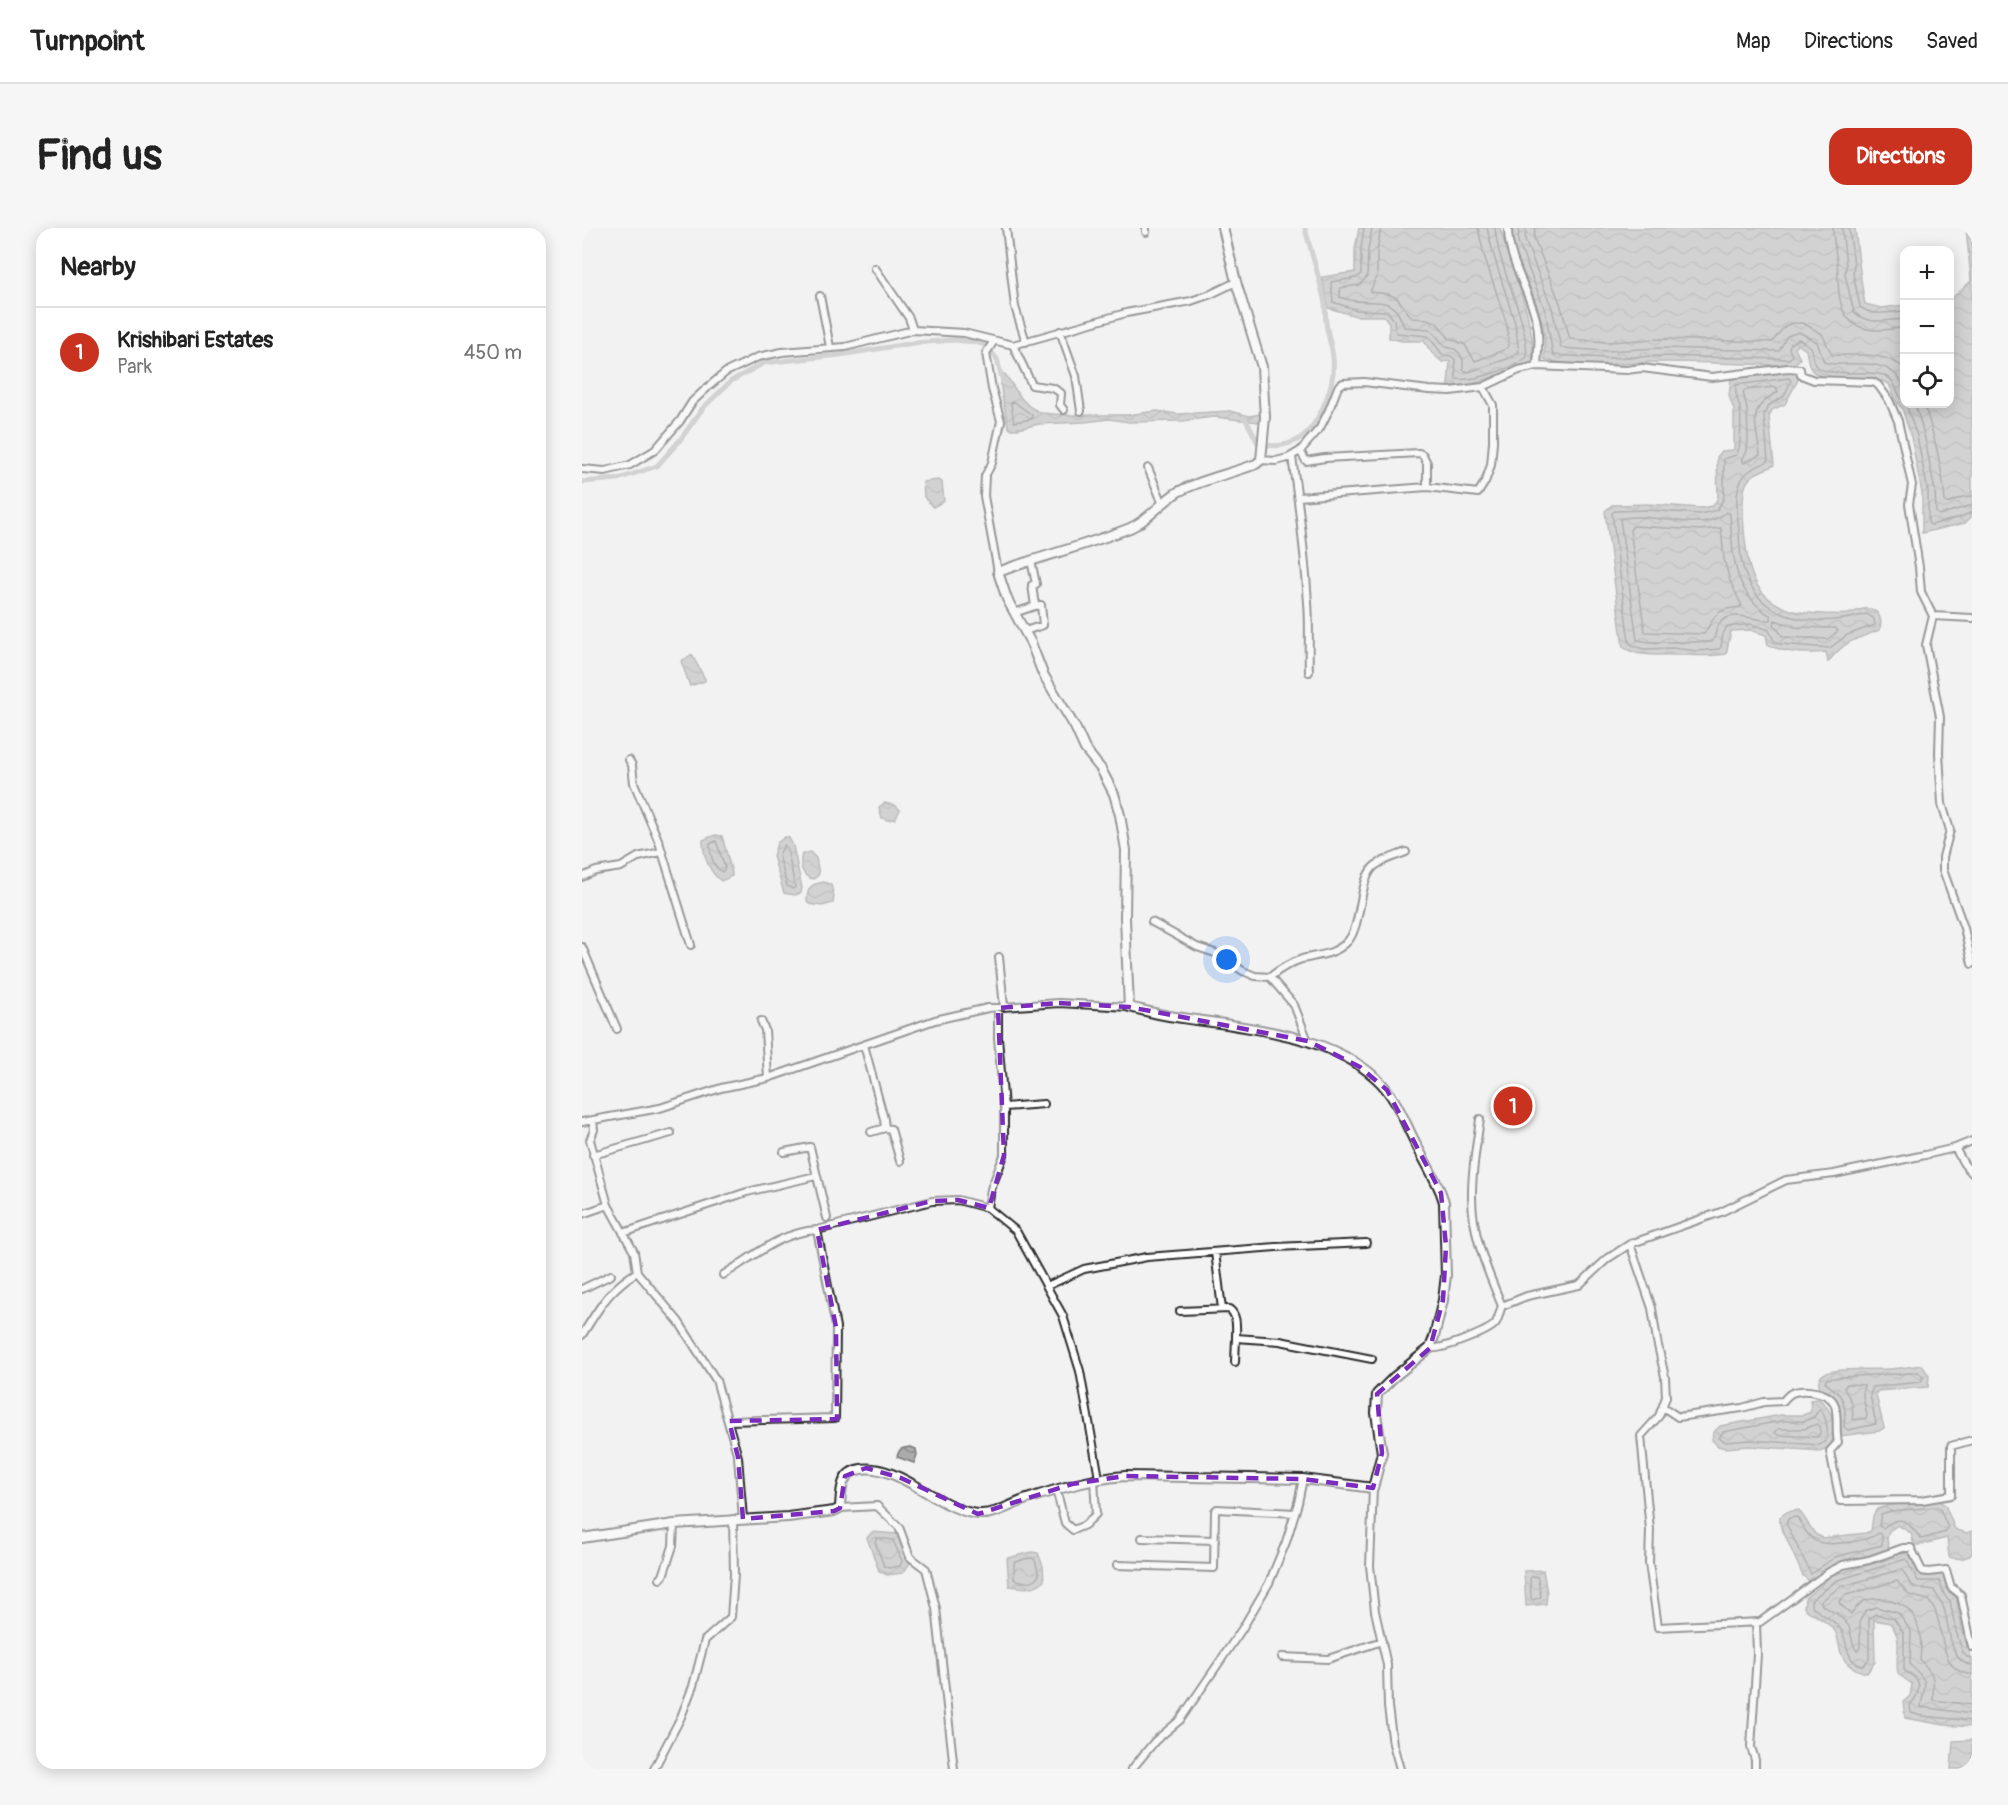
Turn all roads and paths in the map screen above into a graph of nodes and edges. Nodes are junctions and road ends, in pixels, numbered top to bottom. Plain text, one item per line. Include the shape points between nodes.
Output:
1 (1006, 228) edge
2 (1223, 228) edge
3 (1508, 228) edge
4 (875, 268) dead end
5 (1236, 282) junction
6 (820, 296) dead end
7 (913, 330) junction
8 (1060, 331) junction
9 (993, 342) junction
10 (1026, 342) junction
11 (1013, 345) junction
12 (830, 347) junction
13 (1537, 366) junction
14 (1484, 387) junction
15 (1064, 410) dead end
16 (1081, 411) dead end
17 (1300, 451) junction
18 (1262, 457) junction
19 (1292, 457) junction
20 (1148, 468) dead end
21 (582, 469) edge
22 (1427, 487) junction
23 (1298, 497) junction
24 (1163, 504) junction
25 (1031, 560) junction
26 (998, 572) junction
27 (1035, 606) junction
28 (1014, 613) junction
29 (1933, 616) junction
30 (1972, 618) edge
31 (1025, 631) junction
32 (1310, 672) dead end
33 (629, 760) dead end
34 (661, 852) junction
35 (1406, 852) dead end
36 (582, 877) edge
37 (1152, 922) dead end
38 (691, 945) dead end
39 (582, 947) edge
40 (999, 957) dead end
41 (1972, 964) edge
42 (1270, 977) junction
43 (1001, 1007) junction
44 (1129, 1007) junction
45 (761, 1021) dead end
46 (617, 1029) dead end
47 (1308, 1041) junction
48 (864, 1045) junction
49 (768, 1078) junction
50 (1044, 1104) dead end
51 (1004, 1107) junction
52 (1480, 1119) dead end
53 (593, 1120) junction
54 (582, 1122) edge
55 (885, 1128) junction
56 (872, 1132) dead end
57 (671, 1133) dead end
58 (1972, 1141) edge
59 (1955, 1148) junction
60 (784, 1152) dead end
61 (594, 1155) junction
62 (900, 1161) dead end
63 (1972, 1173) edge
64 (816, 1176) junction
65 (608, 1205) junction
66 (988, 1208) junction
67 (582, 1214) edge
68 (828, 1218) dead end
69 (817, 1230) junction
70 (623, 1233) junction
71 (1366, 1244) dead end
72 (1630, 1244) junction
73 (1215, 1252) junction
74 (637, 1272) junction
75 (611, 1275) dead end
76 (723, 1275) dead end
77 (1047, 1286) junction
78 (582, 1289) edge
79 (1502, 1306) junction
80 (1222, 1309) junction
81 (1180, 1311) dead end
82 (582, 1335) edge
83 (1236, 1338) junction
84 (1430, 1348) junction
85 (1372, 1359) dead end
86 (1235, 1362) dead end
87 (1662, 1407) junction
88 (729, 1421) junction
89 (1972, 1440) edge
90 (1096, 1479) junction
91 (1306, 1479) junction
92 (1373, 1488) junction
93 (1056, 1489) junction
94 (840, 1508) junction
95 (1295, 1513) junction
96 (733, 1519) junction
97 (743, 1519) junction
98 (674, 1524) junction
99 (582, 1538) edge
100 (1142, 1538) dead end
101 (1215, 1540) junction
102 (1117, 1565) dead end
103 (660, 1579) dead end
104 (1756, 1622) junction
105 (1382, 1641) junction
106 (1972, 1647) edge
107 (1282, 1657) dead end
108 (654, 1769) edge
109 (954, 1769) edge
110 (1132, 1769) edge
111 (1400, 1769) edge
112 (1755, 1769) edge

1 - 10 street via 1016,307
2 - 5 main road
3 - 13 street via 1518,274 1536,318
4 - 7 street
5 - 8 street via 1191,301 1147,307
5 - 18 main road via 1262,367
6 - 12 street
7 - 9 street via 964,333
7 - 12 street via 845,347
8 - 10 street
8 - 16 street via 1076,376
9 - 11 street
9 - 26 street via 986,353 1001,421 992,463 985,476 984,496
10 - 11 street
11 - 15 street via 1032,385 1061,393 1060,405
12 - 21 street via 758,357 726,372 692,402 655,450 630,465 605,471
13 - 14 street
13 - 29 street via 1642,368 1712,377 1788,368 1800,369 1801,375 1814,380 1878,385 1898,421 1912,485 1909,504 1921,592
14 - 17 street via 1450,391 1343,383 1320,428
14 - 22 street via 1493,405 1491,465 1485,482 1478,493
17 - 19 street
17 - 22 street via 1306,461 1419,453 1427,463
18 - 19 street via 1276,461
18 - 24 main road via 1245,468 1190,486
19 - 23 street
20 - 24 street
22 - 23 street
23 - 32 street
24 - 25 main road via 1132,527
25 - 26 main road
25 - 27 street
26 - 28 main road
27 - 28 street
27 - 31 street via 1041,605 1043,625
28 - 31 main road
29 - 30 street
29 - 41 street via 1926,645 1940,717 1942,804 1950,830 1943,870
31 - 44 main road via 1043,674 1085,749 1101,769 1120,815 1126,850
33 - 34 street
34 - 36 street
34 - 38 street
35 - 42 street via 1375,865 1367,875 1357,920 1348,940 1331,953 1301,959
37 - 42 street via 1243,971
39 - 46 street
40 - 43 street
42 - 47 street via 1294,1005
43 - 44 street via 1059,1003
43 - 48 street via 935,1020
43 - 51 street via 998,1038
44 - 47 main road via 1262,1029
45 - 49 street
47 - 84 main road via 1360,1067 1387,1090 1441,1193 1446,1275
48 - 49 street
48 - 55 street
49 - 53 street via 660,1108
50 - 51 street
51 - 66 street via 1005,1155
52 - 79 street via 1472,1175 1474,1226
53 - 54 street
53 - 61 street via 590,1140
55 - 56 street
55 - 62 street via 891,1129
57 - 61 street
58 - 59 street
59 - 63 street
59 - 72 street via 1786,1180 1721,1212
60 - 64 street via 810,1147
61 - 65 street
64 - 68 street
64 - 70 street via 747,1192
65 - 67 street
65 - 70 street
66 - 69 street via 958,1200 932,1201
66 - 77 street via 1016,1231
69 - 76 street via 779,1239
69 - 88 street via 836,1327 837,1417
70 - 74 street via 634,1252
71 - 73 street
72 - 79 street via 1579,1285 1527,1296
72 - 87 street via 1652,1308 1665,1377
73 - 77 street via 1147,1257 1084,1269
73 - 80 street
74 - 82 street via 605,1298
74 - 88 street via 680,1322 716,1380
75 - 78 street
77 - 90 street via 1063,1316 1080,1371
79 - 84 street via 1489,1328 1440,1348
80 - 81 street
80 - 83 street via 1232,1311
83 - 85 street via 1280,1341
83 - 86 street
84 - 92 main road via 1377,1394 1382,1453
87 - 89 street via 1678,1417 1783,1401 1791,1393 1827,1395 1834,1403 1836,1418 1838,1442 1830,1451 1840,1501 1922,1500 1951,1495 1951,1446
87 - 104 street via 1641,1436 1650,1530 1649,1563 1658,1627
88 - 97 street via 738,1457
90 - 91 main road
90 - 93 main road
90 - 93 street via 1096,1514 1085,1526 1073,1530 1065,1523
91 - 92 main road
91 - 95 street
92 - 105 street via 1370,1566
93 - 94 main road via 991,1514 978,1514 964,1511 901,1478 866,1468 845,1476
94 - 97 main road
94 - 109 street via 877,1506 899,1527 910,1557 926,1569 936,1608
95 - 101 street via 1217,1509
95 - 110 street via 1269,1583 1242,1629 1180,1720 1155,1741
96 - 97 main road
96 - 98 main road
96 - 108 street via 730,1617 705,1640 681,1717
98 - 99 main road
98 - 103 street via 674,1546
100 - 101 street
101 - 102 street via 1214,1568
104 - 106 street via 1836,1569 1911,1548 1922,1571 1946,1570 1951,1587 1961,1595
104 - 112 street via 1751,1747
105 - 107 street via 1328,1659
105 - 111 street via 1390,1726

